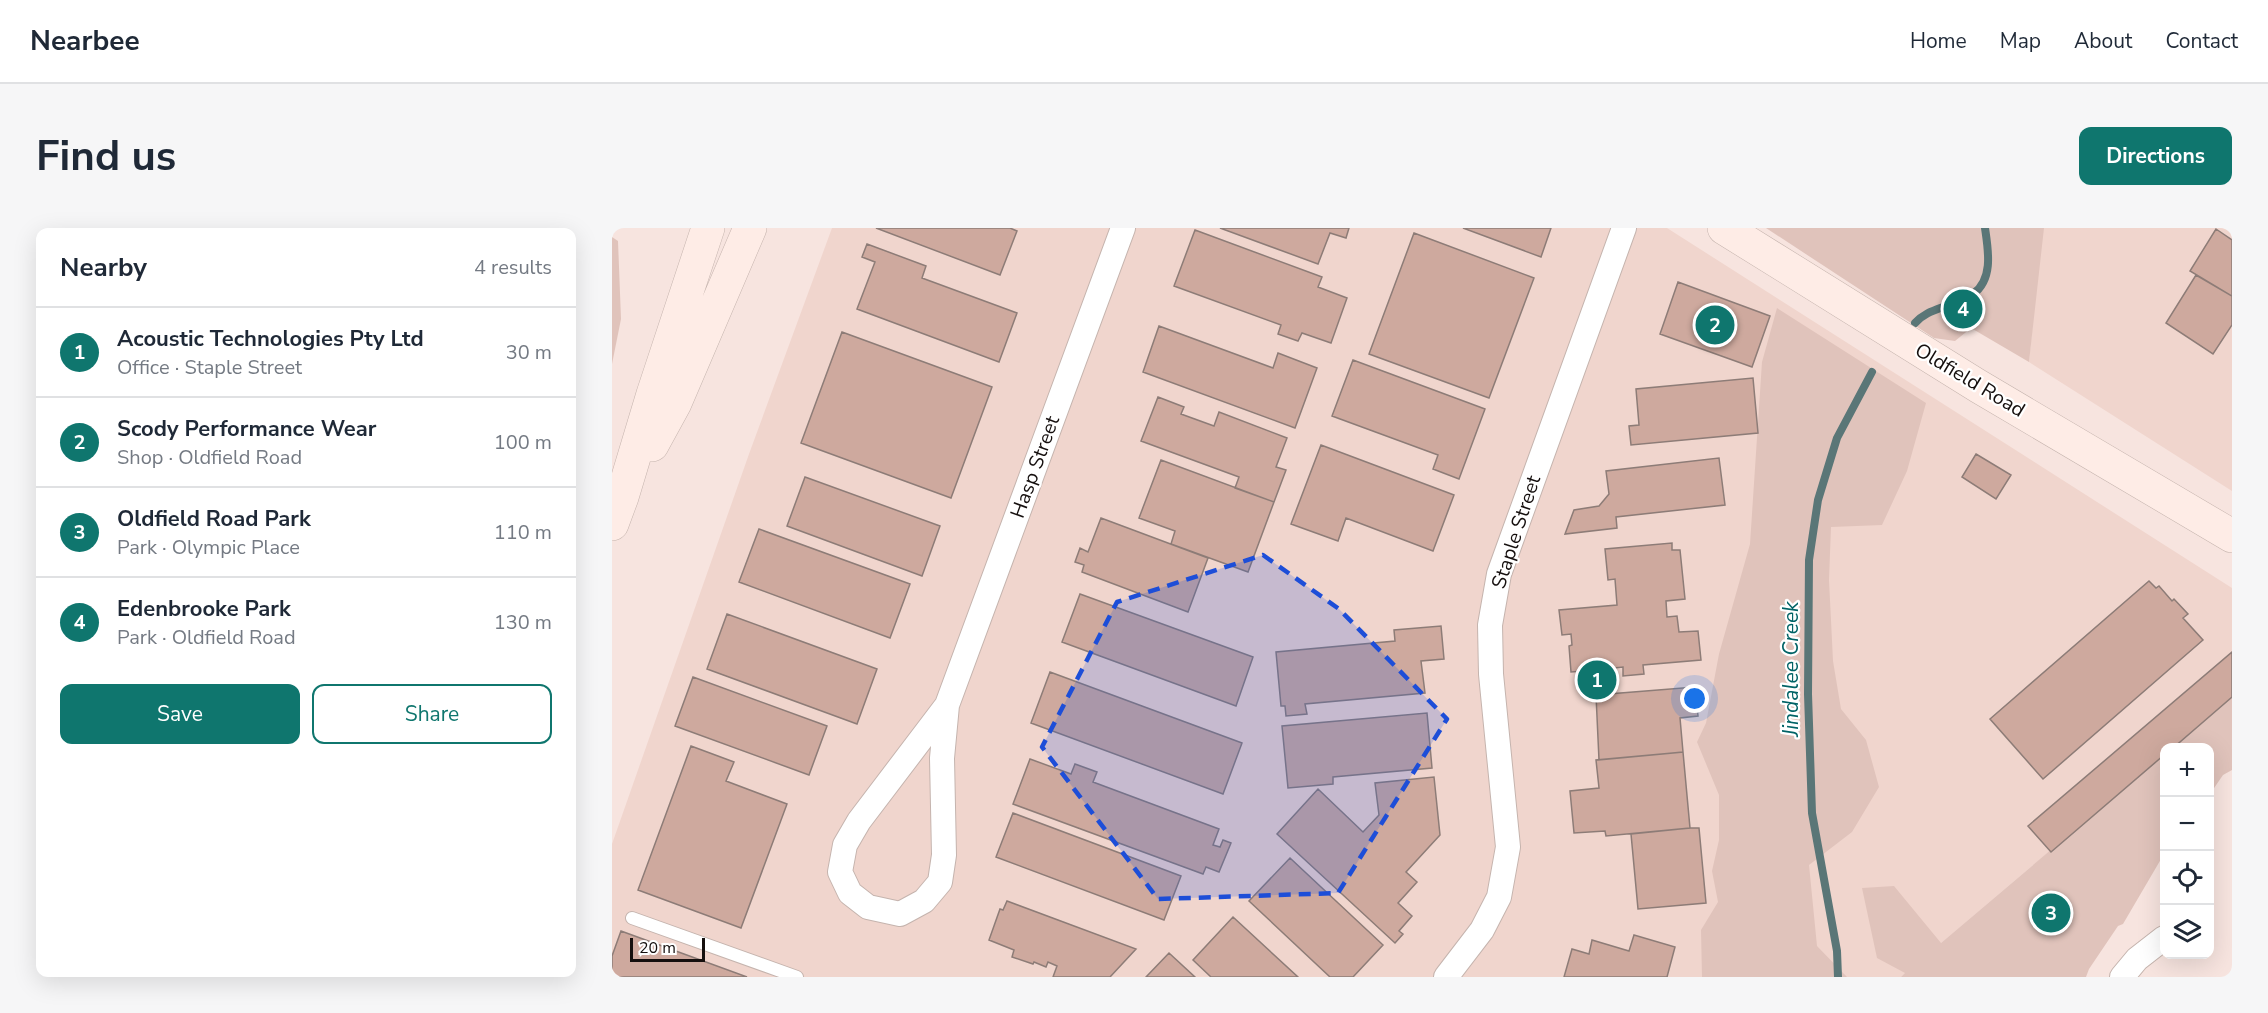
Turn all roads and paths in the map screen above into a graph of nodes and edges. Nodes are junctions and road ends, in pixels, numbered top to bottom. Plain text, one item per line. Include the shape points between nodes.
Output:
1 (708, 228) edge
2 (750, 228) edge
3 (1123, 228) edge
4 (1624, 228) edge
5 (1724, 228) edge
6 (617, 511) edge
7 (2227, 535) edge
8 (947, 705) junction
9 (632, 918) dead end
10 (2160, 941) edge
11 (797, 977) edge
12 (1446, 977) edge
13 (2122, 977) edge

1 - 6 main road
2 - 6 main road via 675,403
3 - 8 street, Hasp Street
4 - 12 street, Staple Street via 1499,574 1490,625 1491,674 1508,847 1499,897 1482,930
5 - 7 main road, Oldfield Road
8 - 8 street, Hasp Street via 940,882 924,901 900,914 868,907 850,893 840,873 845,845
9 - 11 lane
10 - 13 street

